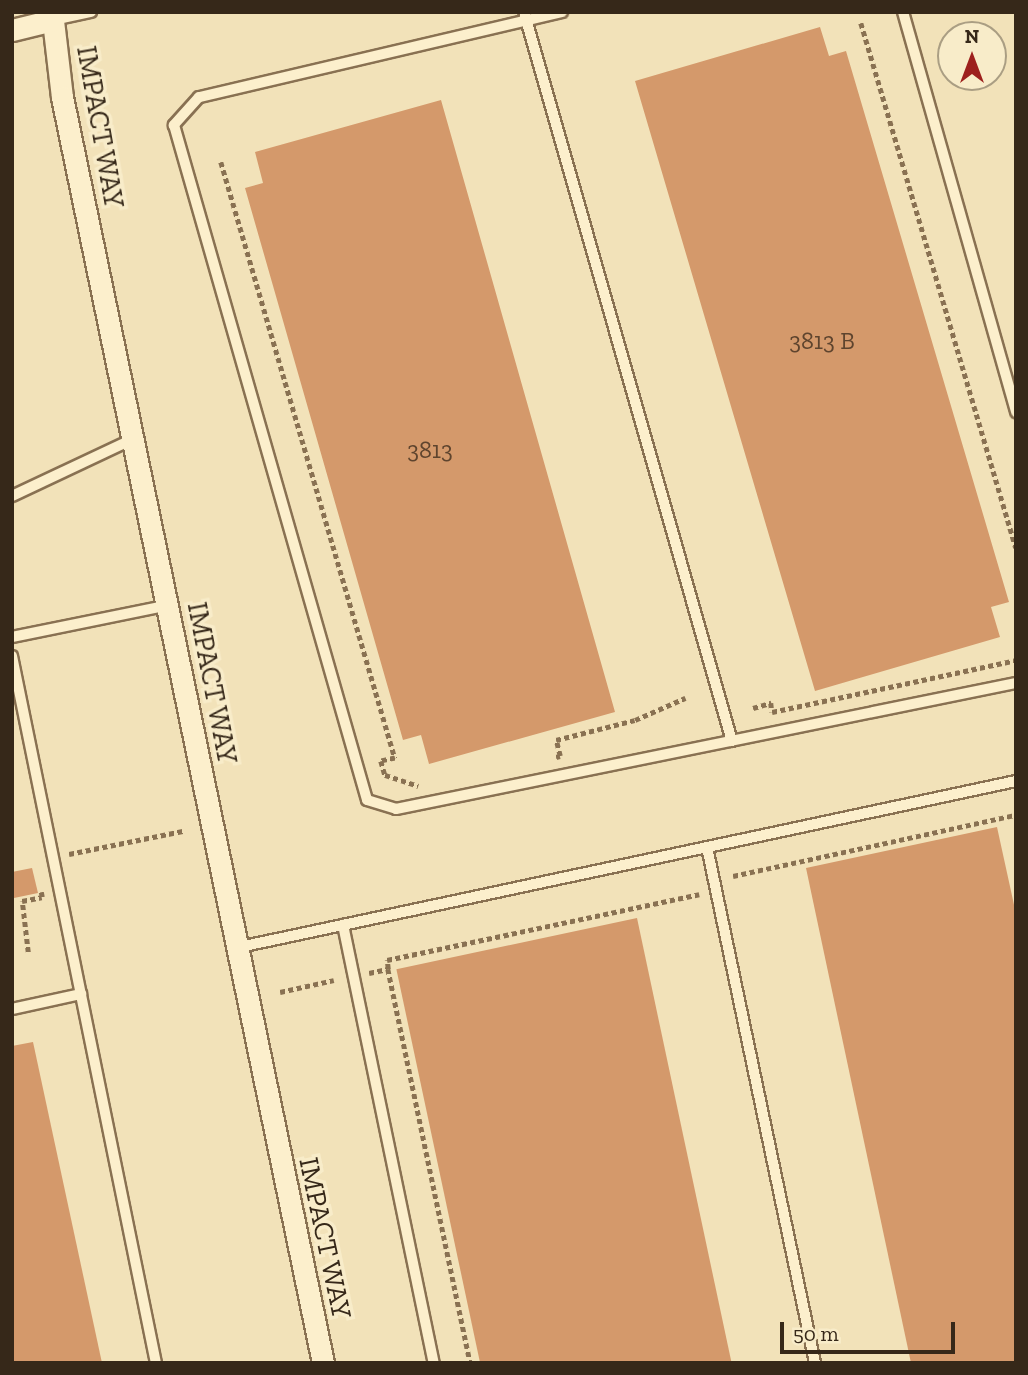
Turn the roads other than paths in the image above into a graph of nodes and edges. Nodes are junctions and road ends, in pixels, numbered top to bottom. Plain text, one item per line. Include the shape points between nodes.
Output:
1 (91, 12) edge
2 (562, 12) edge
3 (903, 12) edge
4 (52, 16) edge
5 (525, 16) edge
6 (12, 30) edge
7 (1016, 412) edge
8 (135, 438) junction
9 (12, 496) edge
10 (169, 605) junction
11 (12, 638) edge
12 (12, 656) edge
13 (1016, 683) edge
14 (732, 741) junction
15 (1016, 781) edge
16 (707, 847) junction
17 (342, 925) junction
18 (235, 948) junction
19 (81, 994) junction
20 (12, 1009) edge
21 (156, 1363) edge
22 (323, 1363) edge
23 (434, 1363) edge
24 (815, 1363) edge

1 - 4 lane
2 - 5 lane
3 - 7 lane
4 - 6 street
4 - 8 street, IMPACT WAY via 62,97
5 - 14 lane
5 - 14 lane via 199,97 174,125 368,800 396,809
8 - 9 lane
8 - 10 street, IMPACT WAY
10 - 11 lane
10 - 18 street, IMPACT WAY
12 - 19 lane
13 - 14 lane
15 - 16 lane
16 - 17 lane
16 - 24 lane
17 - 18 lane
17 - 23 lane
18 - 22 street, IMPACT WAY
19 - 20 lane
19 - 21 lane

